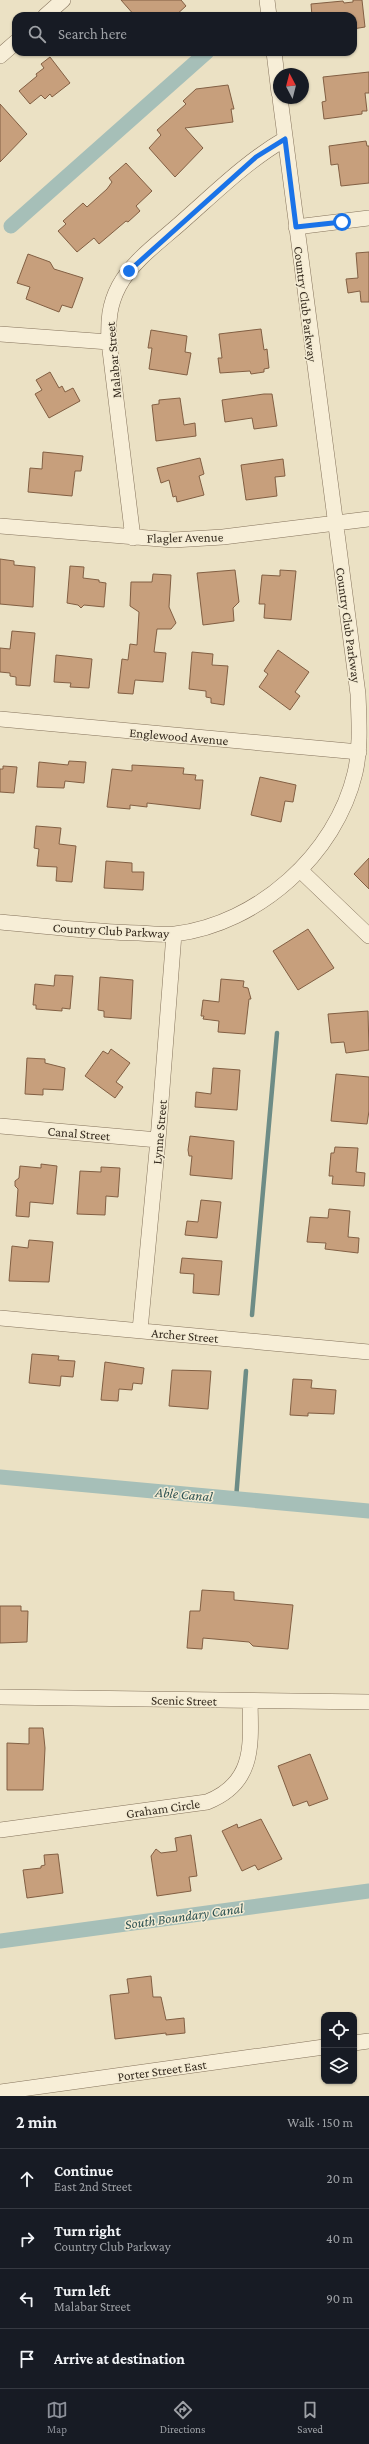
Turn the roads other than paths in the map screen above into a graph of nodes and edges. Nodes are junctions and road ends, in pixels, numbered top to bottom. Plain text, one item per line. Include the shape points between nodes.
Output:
1 (63, 0) edge
2 (267, 0) edge
3 (50, 12) edge
4 (268, 12) edge
5 (12, 46) edge
6 (0, 56) edge
7 (274, 56) edge
8 (276, 68) edge
9 (281, 104) edge
10 (285, 139) junction
11 (369, 218) edge
12 (296, 227) junction
13 (0, 334) edge
14 (109, 342) junction
15 (369, 518) edge
16 (334, 523) junction
17 (0, 526) edge
18 (133, 538) junction
19 (0, 719) edge
20 (358, 752) junction
21 (300, 870) junction
22 (0, 922) edge
23 (174, 934) junction
24 (369, 936) edge
25 (0, 1126) edge
26 (158, 1140) junction
27 (0, 1318) edge
28 (140, 1330) junction
29 (369, 1352) edge
30 (0, 1697) edge
31 (250, 1701) junction
32 (369, 1702) edge
33 (0, 1830) edge
34 (369, 2041) edge
35 (357, 2043) edge
36 (321, 2047) edge
37 (0, 2092) edge

1 - 3 street
2 - 4 street
5 - 6 street
7 - 8 street
9 - 10 street, Country Club Parkway
10 - 12 street, Country Club Parkway
10 - 14 street, Malabar Street via 256,157 129,271 112,301 108,318
11 - 12 street
12 - 16 street, Country Club Parkway
13 - 14 street
14 - 18 street, Malabar Street
15 - 16 street, Flagler Avenue
16 - 18 street, Flagler Avenue via 223,537 173,540
16 - 20 street, Country Club Parkway via 358,694
17 - 18 street, Flagler Avenue
19 - 20 street, Englewood Avenue
20 - 21 street, Country Club Parkway via 355,774 339,814 328,834
21 - 23 street, Country Club Parkway via 273,893 236,915 195,930
21 - 24 street
22 - 23 street, Country Club Parkway via 119,933
23 - 26 street, Lynne Street
25 - 26 street, Canal Street
26 - 28 street, Lynne Street
27 - 28 street, Archer Street
28 - 29 street, Archer Street
30 - 31 street, Scenic Street
31 - 32 street, Scenic Street
31 - 33 street, Graham Circle via 251,1732 245,1768 237,1783 224,1795 207,1802
34 - 35 street
36 - 37 street, Porter Street East

